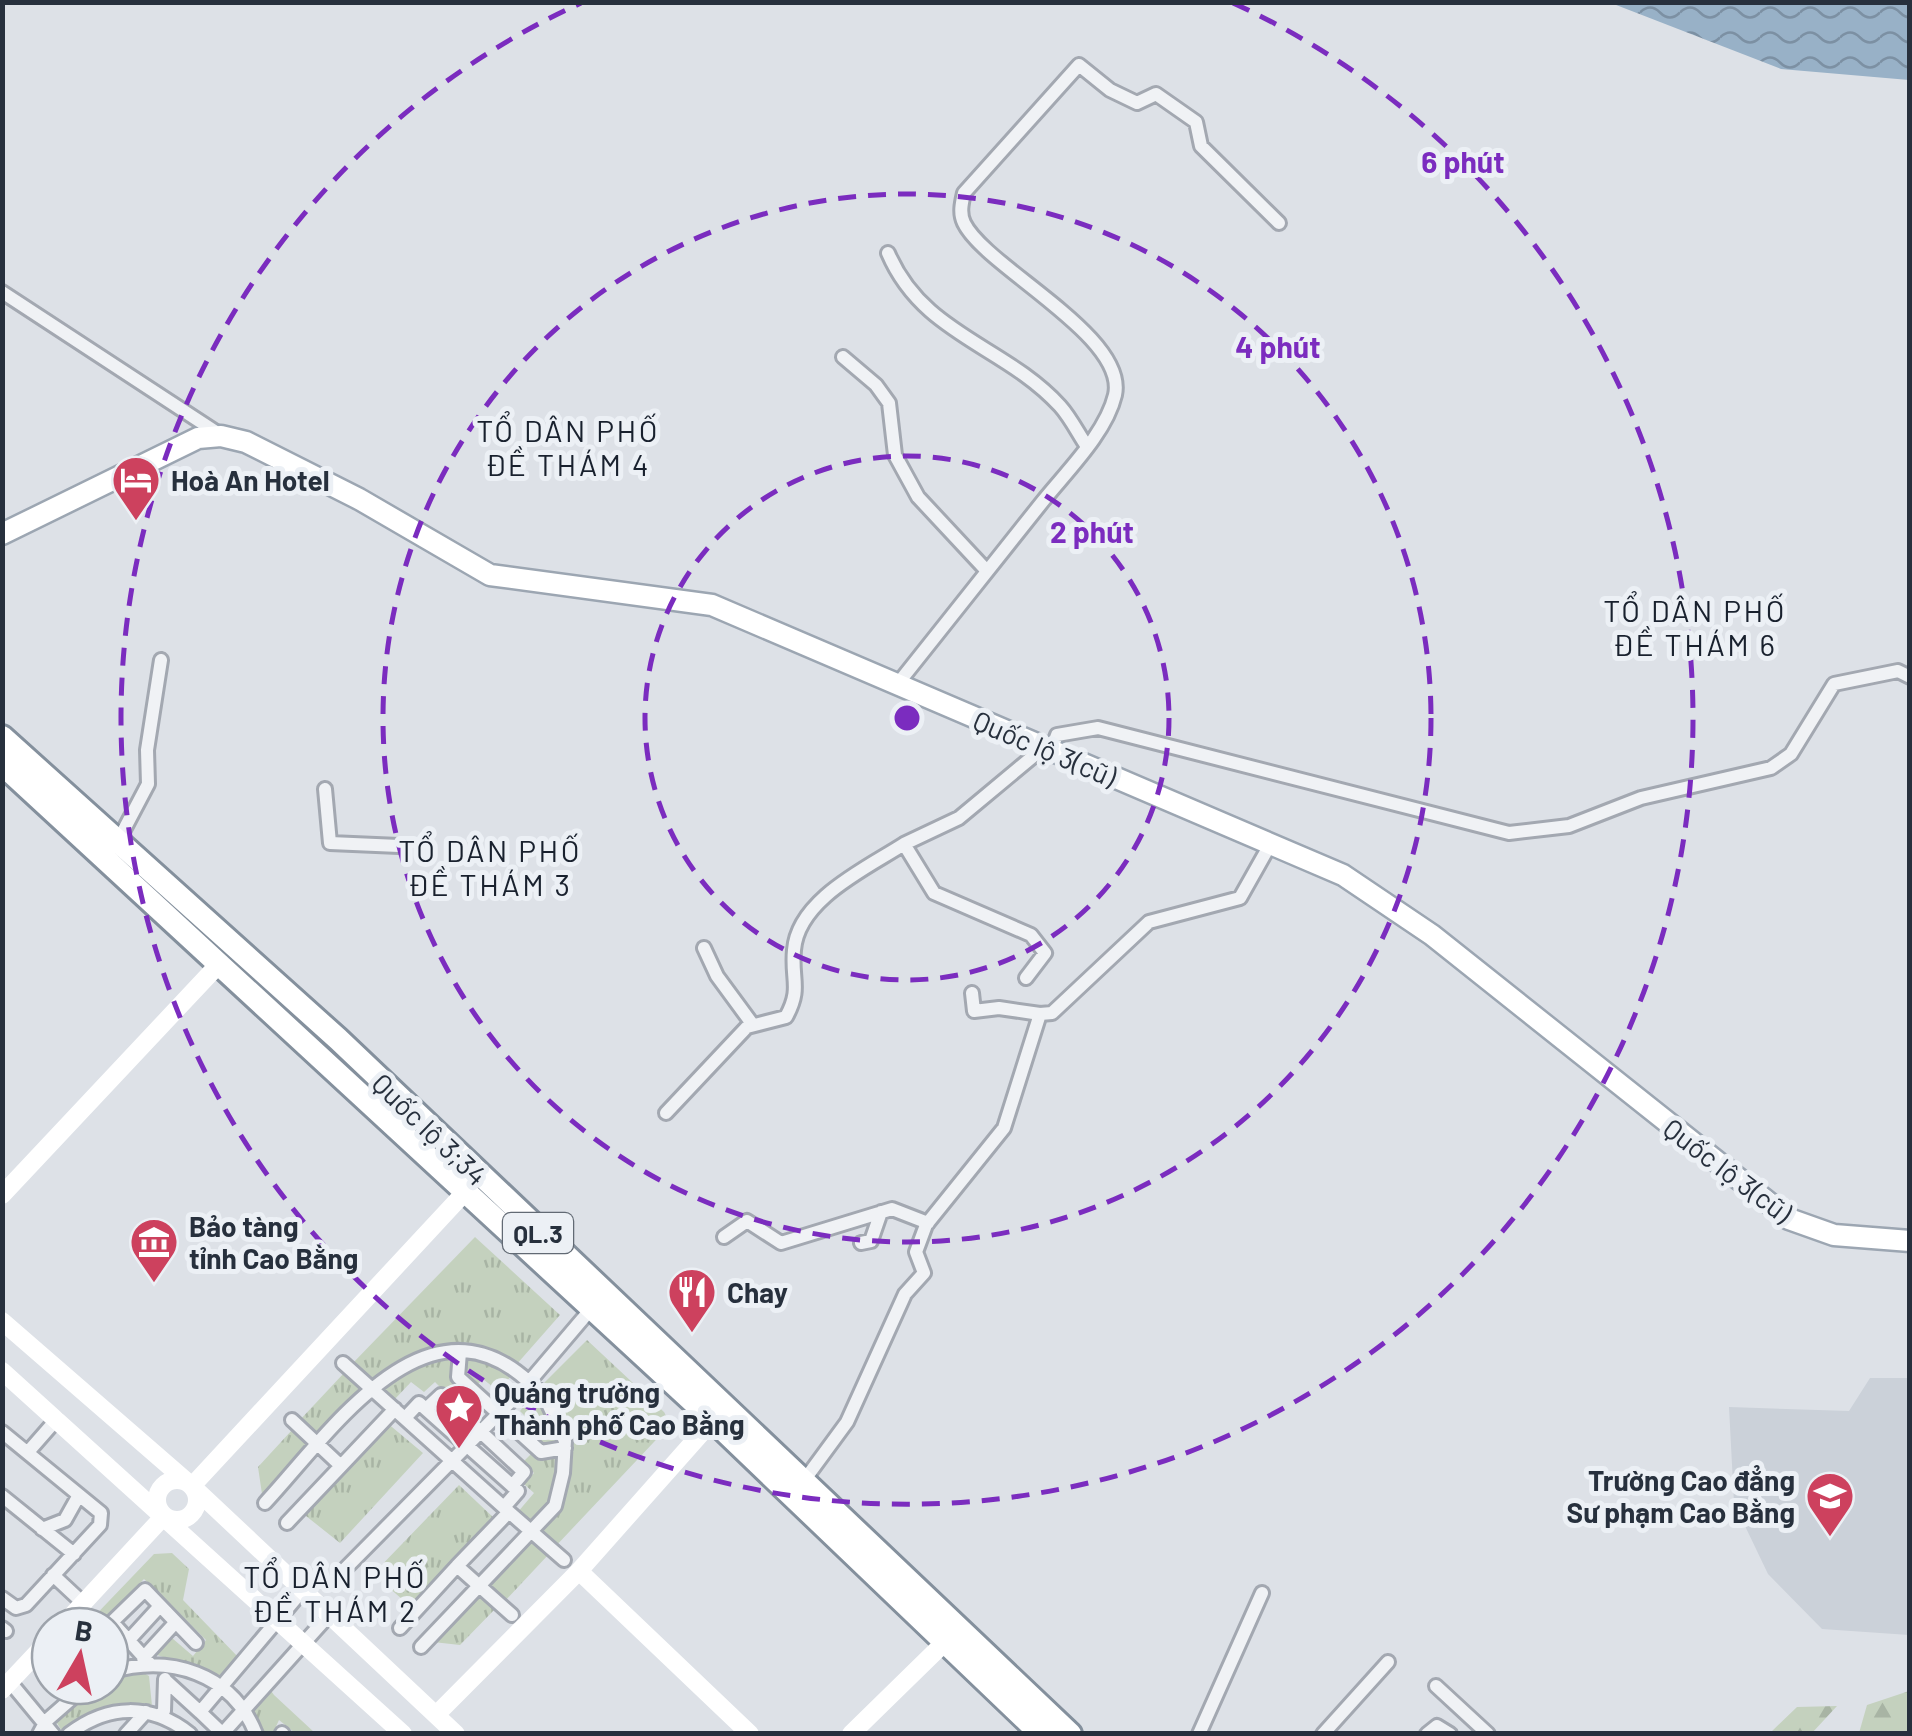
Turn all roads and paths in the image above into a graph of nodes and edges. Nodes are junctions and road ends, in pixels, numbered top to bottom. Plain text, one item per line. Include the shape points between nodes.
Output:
1 (1280, 224) dead end
2 (888, 254) dead end
3 (2, 292) edge
4 (843, 356) dead end
5 (221, 436) junction
6 (1086, 445) junction
7 (2, 534) edge
8 (987, 571) junction
9 (161, 660) dead end
10 (1910, 677) edge
11 (896, 686) junction
12 (2, 737) edge
13 (1047, 749) junction
14 (2, 764) edge
15 (325, 789) dead end
16 (118, 842) junction
17 (1271, 842) junction
18 (904, 844) junction
19 (399, 846) dead end
20 (704, 948) dead end
21 (220, 963) junction
22 (1026, 978) dead end
23 (972, 992) dead end
24 (1040, 1014) junction
25 (753, 1025) junction
26 (326, 1045) junction
27 (666, 1114) dead end
28 (473, 1184) junction
29 (2, 1195) edge
30 (881, 1212) junction
31 (928, 1223) junction
32 (724, 1237) dead end
33 (1910, 1241) edge
34 (860, 1244) dead end
35 (591, 1309) junction
36 (6, 1330) edge
37 (460, 1352) junction
38 (343, 1363) dead end
39 (2, 1372) edge
40 (529, 1382) junction
41 (371, 1388) junction
42 (510, 1402) dead end
43 (426, 1409) junction
44 (400, 1413) junction
45 (498, 1413) junction
46 (718, 1414) junction
47 (56, 1420) junction
48 (292, 1420) dead end
49 (480, 1430) junction
50 (2, 1432) edge
51 (464, 1444) junction
52 (318, 1445) junction
53 (565, 1448) junction
54 (28, 1452) junction
55 (451, 1459) junction
56 (342, 1466) junction
57 (803, 1482) junction
58 (192, 1486) junction
59 (512, 1486) junction
60 (79, 1495) junction
61 (2, 1496) edge
62 (265, 1503) dead end
63 (507, 1509) junction
64 (164, 1516) junction
65 (287, 1523) dead end
66 (42, 1529) junction
67 (530, 1532) junction
68 (74, 1554) junction
69 (571, 1565) junction
70 (457, 1566) junction
71 (341, 1573) dead end
72 (54, 1576) junction
73 (478, 1586) junction
74 (302, 1590) junction
75 (1262, 1593) dead end
76 (2, 1598) edge
77 (83, 1603) junction
78 (80, 1606) edge
79 (128, 1606) edge
80 (160, 1606) junction
81 (329, 1615) junction
82 (512, 1615) dead end
83 (277, 1619) junction
84 (175, 1624) junction
85 (400, 1628) dead end
86 (130, 1639) edge
87 (974, 1642) junction
88 (130, 1643) edge
89 (304, 1643) junction
90 (196, 1644) dead end
91 (943, 1644) junction
92 (421, 1647) dead end
93 (30, 1659) edge
94 (147, 1661) junction
95 (1388, 1662) dead end
96 (130, 1666) edge
97 (166, 1673) junction
98 (5, 1683) edge
99 (222, 1686) junction
100 (1436, 1686) dead end
101 (67, 1706) edge
102 (245, 1708) junction
103 (200, 1712) junction
104 (157, 1713) junction
105 (1476, 1722) junction
106 (438, 1724) edge
107 (46, 1729) edge
108 (223, 1733) edge
109 (1039, 1733) edge
110 (69, 1734) edge
111 (126, 1734) edge
112 (190, 1734) edge
113 (256, 1734) edge
114 (404, 1734) edge
115 (456, 1734) edge
116 (750, 1734) edge
117 (851, 1734) edge
118 (1070, 1734) edge
119 (1200, 1734) edge
120 (1324, 1734) edge
121 (1426, 1734) edge
122 (1450, 1734) edge
123 (1465, 1734) edge
124 (1488, 1734) edge

1 - 6 street via 1201,146 1196,122 1175,104 1156,94 1137,103 1079,65 964,193 963,222 981,245 1060,308 1108,362 1116,394
2 - 6 street via 902,286 946,326 1061,406
3 - 5 street
4 - 8 street via 888,403 895,454 918,496
5 - 7 main road via 198,438
5 - 11 main road, Quốc lộ 3(cũ) via 246,442 359,500 490,576 712,605
6 - 8 street
8 - 11 street
9 - 16 street via 148,784
10 - 13 street via 1898,671 1834,684 1790,754 1771,768 1641,798 1569,826 1510,833 1098,728 1066,730
11 - 13 main road, Quốc lộ 3(cũ)
12 - 16 highway, Quốc lộ 3;34 / QL.3
13 - 17 main road, Quốc lộ 3(cũ)
13 - 18 street via 959,818
14 - 21 highway, Quốc lộ 3;34 / QL.3
15 - 19 street via 330,844
16 - 26 highway, Quốc lộ 3;34 / QL.3
17 - 24 street via 1240,898 1149,922 1052,1013
17 - 33 main road, Quốc lộ 3(cũ) via 1392,905 1789,1219 1834,1235
18 - 22 street via 934,894 1031,936 1045,953
18 - 25 street via 811,911 794,946 797,997 786,1018
20 - 25 street
21 - 26 highway, Quốc lộ 3;34 / QL.3
21 - 29 street
23 - 24 street via 974,1011
24 - 31 street via 1004,1128
25 - 27 street
26 - 28 highway, Quốc lộ 3;34 / QL.3
28 - 35 highway, Quốc lộ 3;34 / QL.3
28 - 46 highway, Quốc lộ 3;34 / QL.3
28 - 58 street
30 - 31 street via 892,1209
30 - 32 street via 780,1242 747,1220
30 - 34 street via 871,1241
31 - 57 street via 916,1252 924,1273 905,1294 846,1422
35 - 40 street
35 - 46 highway, Quốc lộ 3;34 / QL.3
36 - 58 street
37 - 40 street via 508,1363
37 - 41 street via 419,1358
37 - 45 street via 458,1377
38 - 41 street
39 - 47 street
40 - 53 street via 555,1414
41 - 44 street
41 - 52 street
42 - 45 street
43 - 44 street via 419,1403
43 - 49 street via 440,1395
43 - 51 street
44 - 55 street
44 - 56 street
45 - 49 street
45 - 53 street via 541,1452
46 - 57 highway, Quốc lộ 3;34 / QL.3
46 - 69 street
46 - 91 highway, Quốc lộ 3;34 / QL.3
47 - 54 street
47 - 64 street
48 - 52 street
49 - 51 street
49 - 59 street via 524,1472
50 - 54 street
51 - 55 street
51 - 59 street
52 - 56 street
52 - 62 street
53 - 67 street via 555,1506
54 - 60 street
55 - 63 street
55 - 71 street
56 - 65 street
57 - 87 highway, Quốc lộ 3;34 / QL.3
58 - 64 street via 198,1498 194,1512 177,1520
58 - 64 street via 180,1480 162,1486 157,1498
58 - 74 street
59 - 63 street via 518,1491
60 - 66 street via 65,1520
60 - 68 street via 100,1513 100,1526
61 - 66 street
63 - 67 street
63 - 70 street
64 - 77 street
64 - 83 street
66 - 68 street
67 - 69 street
67 - 73 street
68 - 72 street
69 - 106 street
69 - 116 street
70 - 73 street
70 - 85 street
72 - 76 street via 26,1605 16,1608
72 - 77 street
73 - 82 street
73 - 92 street
74 - 81 street
74 - 83 street
75 - 119 street
77 - 78 street
79 - 80 street via 145,1590
80 - 84 street
80 - 86 street
81 - 89 street
81 - 106 street
83 - 89 street
83 - 99 street
84 - 90 street
84 - 94 street
87 - 91 highway
87 - 118 highway, Quốc lộ 3;34 / QL.3
88 - 94 street
89 - 102 street
89 - 114 street
91 - 109 highway, Quốc lộ 3;34 / QL.3
91 - 117 street
93 - 98 street
94 - 96 street
94 - 97 street
95 - 120 street
97 - 99 street via 203,1674
97 - 103 street
97 - 104 street
98 - 107 street
99 - 102 street
99 - 103 street
100 - 105 street
101 - 107 street
102 - 108 street
102 - 113 street
103 - 108 street
104 - 110 street via 116,1709 90,1717
104 - 111 street
104 - 112 street
105 - 123 street
105 - 124 street
106 - 114 street via 425,1710 414,1713
106 - 115 street
121 - 122 street via 1437,1726

